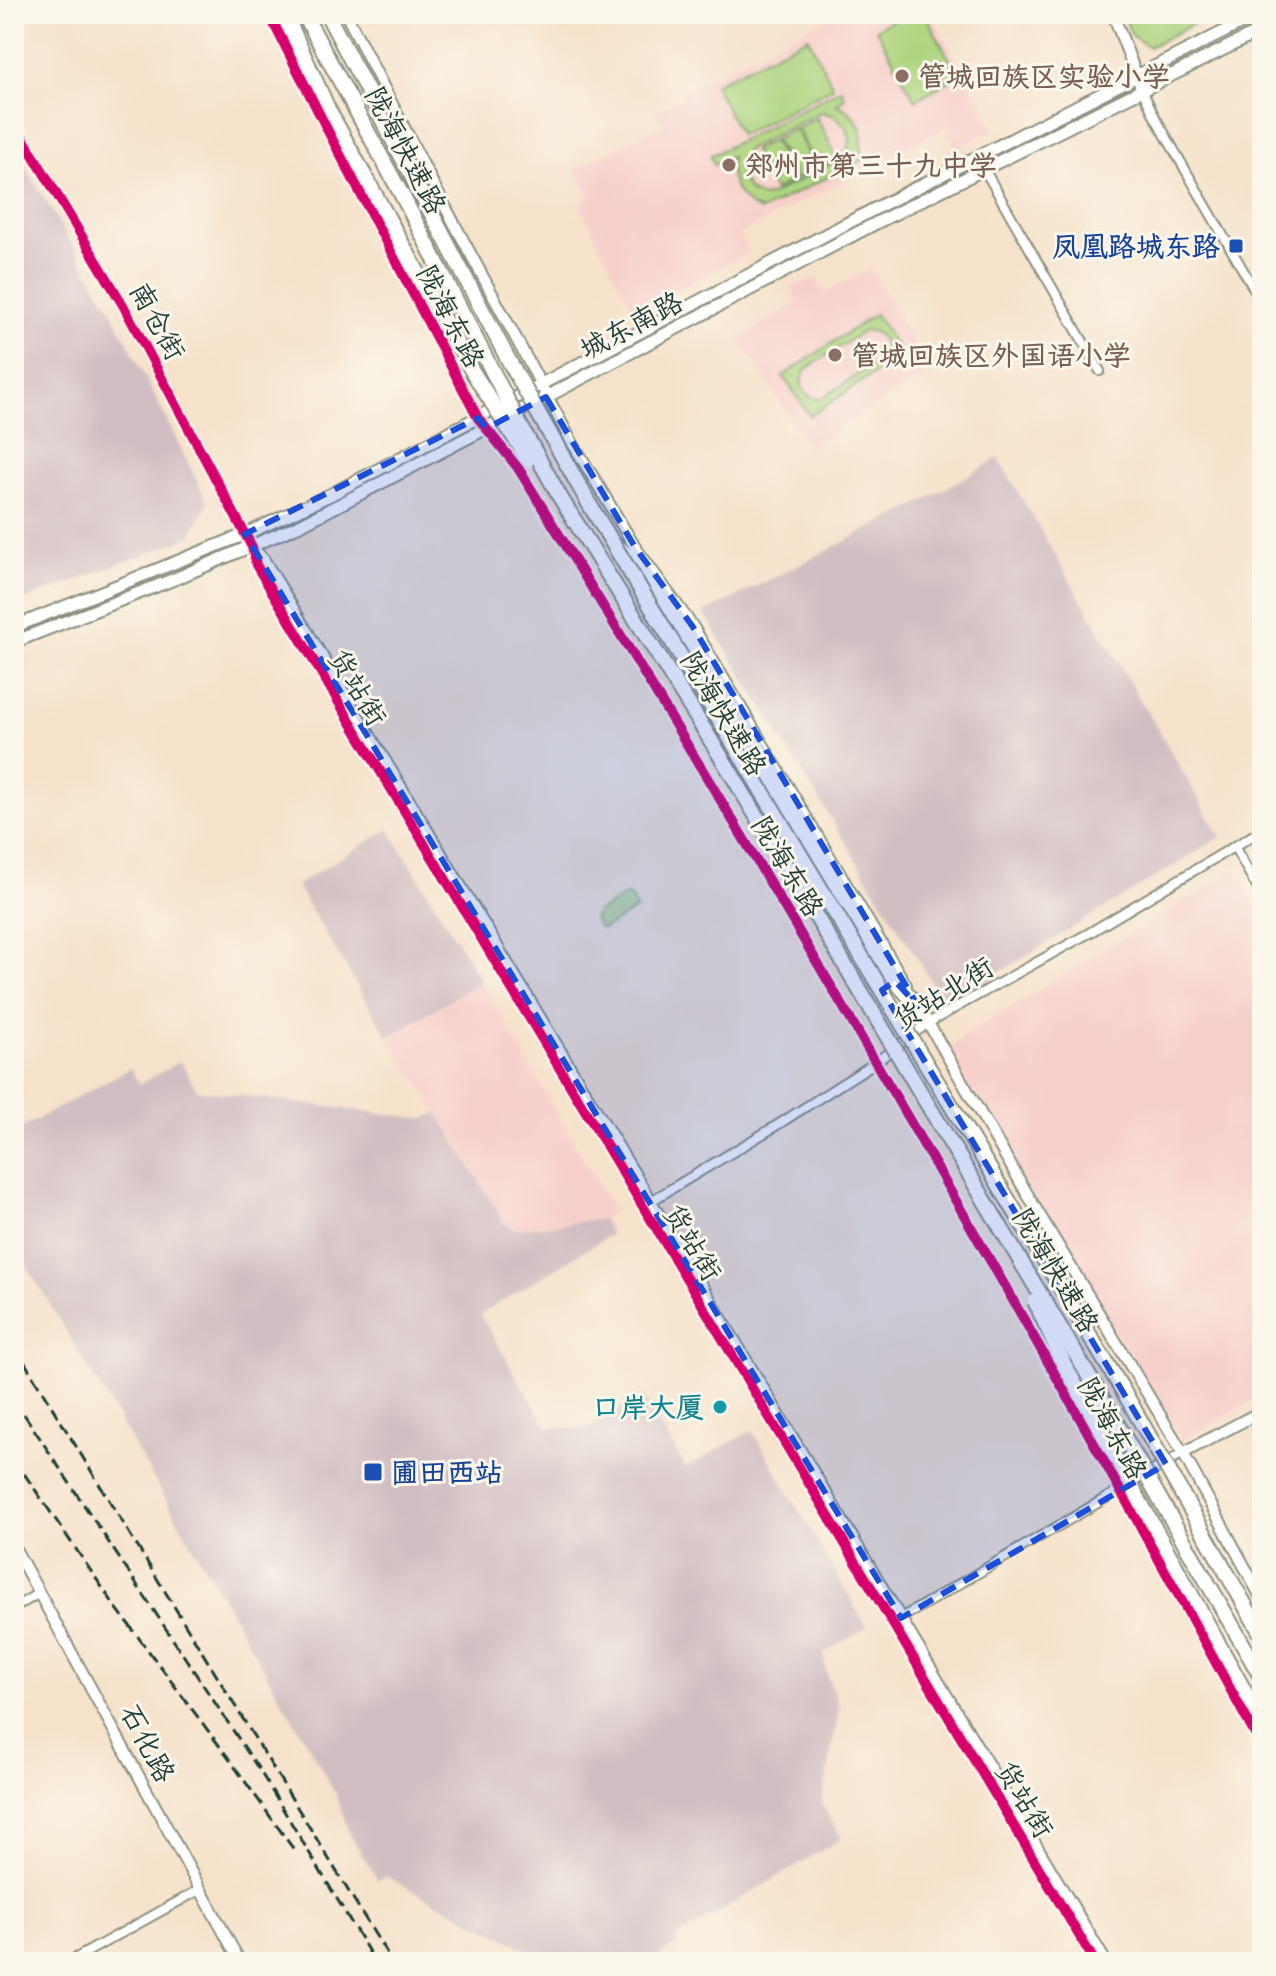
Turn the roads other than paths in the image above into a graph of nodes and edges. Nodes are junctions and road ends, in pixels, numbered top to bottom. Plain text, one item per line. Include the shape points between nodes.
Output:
1 (269, 14) edge
2 (285, 14) edge
3 (304, 14) edge
4 (327, 14) edge
5 (346, 14) edge
6 (1113, 14) edge
7 (1259, 14) edge
8 (1262, 30) edge
9 (1137, 76) junction
10 (1142, 90) junction
11 (14, 123) edge
12 (984, 169) junction
13 (1262, 303) edge
14 (1100, 371) dead end
15 (540, 383) junction
16 (546, 397) junction
17 (478, 418) junction
18 (487, 428) junction
19 (245, 534) junction
20 (612, 542) junction
21 (252, 547) junction
22 (602, 563) junction
23 (14, 627) edge
24 (14, 642) edge
25 (1262, 830) edge
26 (1234, 846) junction
27 (1262, 896) edge
28 (918, 1006) junction
29 (928, 1023) junction
30 (876, 1062) junction
31 (651, 1201) junction
32 (1009, 1243) junction
33 (1262, 1411) edge
34 (1183, 1453) junction
35 (1121, 1491) junction
36 (14, 1547) edge
37 (39, 1593) junction
38 (1262, 1599) edge
39 (14, 1608) edge
40 (901, 1618) junction
41 (1262, 1635) edge
42 (1262, 1678) edge
43 (1262, 1723) edge
44 (1262, 1747) edge
45 (199, 1890) junction
46 (69, 1962) edge
47 (240, 1962) edge
48 (1095, 1962) edge
49 (1106, 1962) edge

1 - 17 street, 陇海东路
2 - 22 highway, bridge via 328,109 472,371 554,500
3 - 22 highway, 陇海快速路, bridge via 521,427
4 - 20 highway, 陇海快速路, bridge via 509,361
5 - 15 street, 陇海东路
6 - 9 street
7 - 9 main road, 城东南路
8 - 10 main road, 城东南路
9 - 10 street
9 - 15 main road, 城东南路
10 - 12 main road, 城东南路
10 - 13 street
11 - 19 street, 南仓街 via 123,305
12 - 14 street
12 - 16 main road, 城东南路
15 - 16 street, 陇海东路
15 - 17 main road, 城东南路
16 - 18 main road, 城东南路
16 - 28 street, 陇海东路 via 635,547 693,627
17 - 18 street, 陇海东路
17 - 19 main road, 城东南路
18 - 21 main road, 城东南路
18 - 30 street, 陇海东路 via 558,533
19 - 21 street, 南仓街
19 - 23 main road, 城东南路
20 - 28 highway, bridge via 637,564 681,628 891,976
20 - 41 highway, 陇海快速路, bridge via 1136,1412
21 - 24 main road, 城东南路
21 - 31 street, 货站街
21 - 48 street, 货站街 via 256,565
22 - 32 highway, 陇海快速路, bridge
25 - 26 street, 货站北街
26 - 27 street
26 - 29 street, 货站北街
28 - 29 street, 陇海东路
29 - 30 street, 货站北街
29 - 34 street, 陇海东路
30 - 31 street, 货站北街
30 - 35 street, 陇海东路
31 - 40 street, 货站街
32 - 42 highway, 陇海快速路, bridge
32 - 43 highway, bridge via 1065,1366
33 - 34 street
34 - 35 street
34 - 38 street, 陇海东路
35 - 40 street
35 - 44 street, 陇海东路
36 - 37 street, 石化路
37 - 39 street
37 - 45 street, 石化路
40 - 49 street, 货站街
45 - 46 street
45 - 47 street, 石化路

